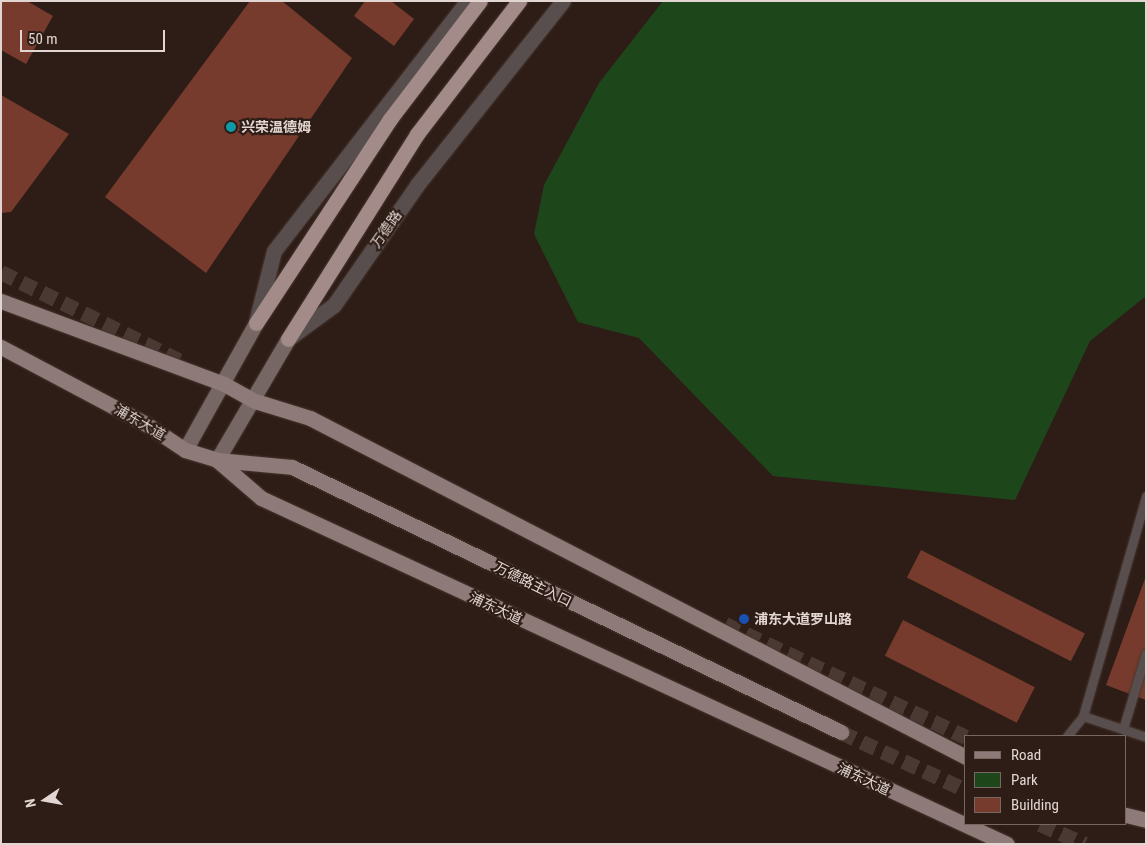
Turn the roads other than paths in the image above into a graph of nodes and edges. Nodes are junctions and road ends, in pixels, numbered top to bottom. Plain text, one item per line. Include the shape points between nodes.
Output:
1 (467, 1) edge
2 (480, 1) edge
3 (519, 1) edge
4 (563, 1) edge
5 (1, 301) edge
6 (256, 323) junction
7 (288, 339) junction
8 (1, 348) edge
9 (224, 384) junction
10 (255, 401) junction
11 (185, 450) junction
12 (217, 460) junction
13 (1146, 496) edge
14 (1146, 653) edge
15 (1083, 716) junction
16 (1123, 729) junction
17 (841, 732) tunnel mouth
18 (1068, 735) edge
19 (1146, 737) edge
20 (964, 756) edge
21 (1127, 815) edge
22 (1146, 820) edge
23 (964, 824) edge
24 (966, 825) edge
25 (1007, 844) edge

1 - 6 street via 274,251
2 - 6 highway via 390,119
3 - 7 highway via 417,134
4 - 7 street, 万德路 via 417,185 334,305
5 - 9 main road
6 - 9 main road
7 - 10 main road, 万德路
8 - 11 main road, 浦东大道 via 146,424
9 - 10 main road
9 - 11 main road
10 - 12 main road, 万德路
10 - 20 main road via 310,418
11 - 12 main road, 浦东大道
12 - 17 main road, 万德路主入口 via 292,467
12 - 23 main road, 浦东大道 via 261,498
13 - 15 lane
14 - 16 lane
15 - 16 lane
15 - 18 lane
16 - 19 lane
21 - 22 main road
24 - 25 main road, 浦东大道

